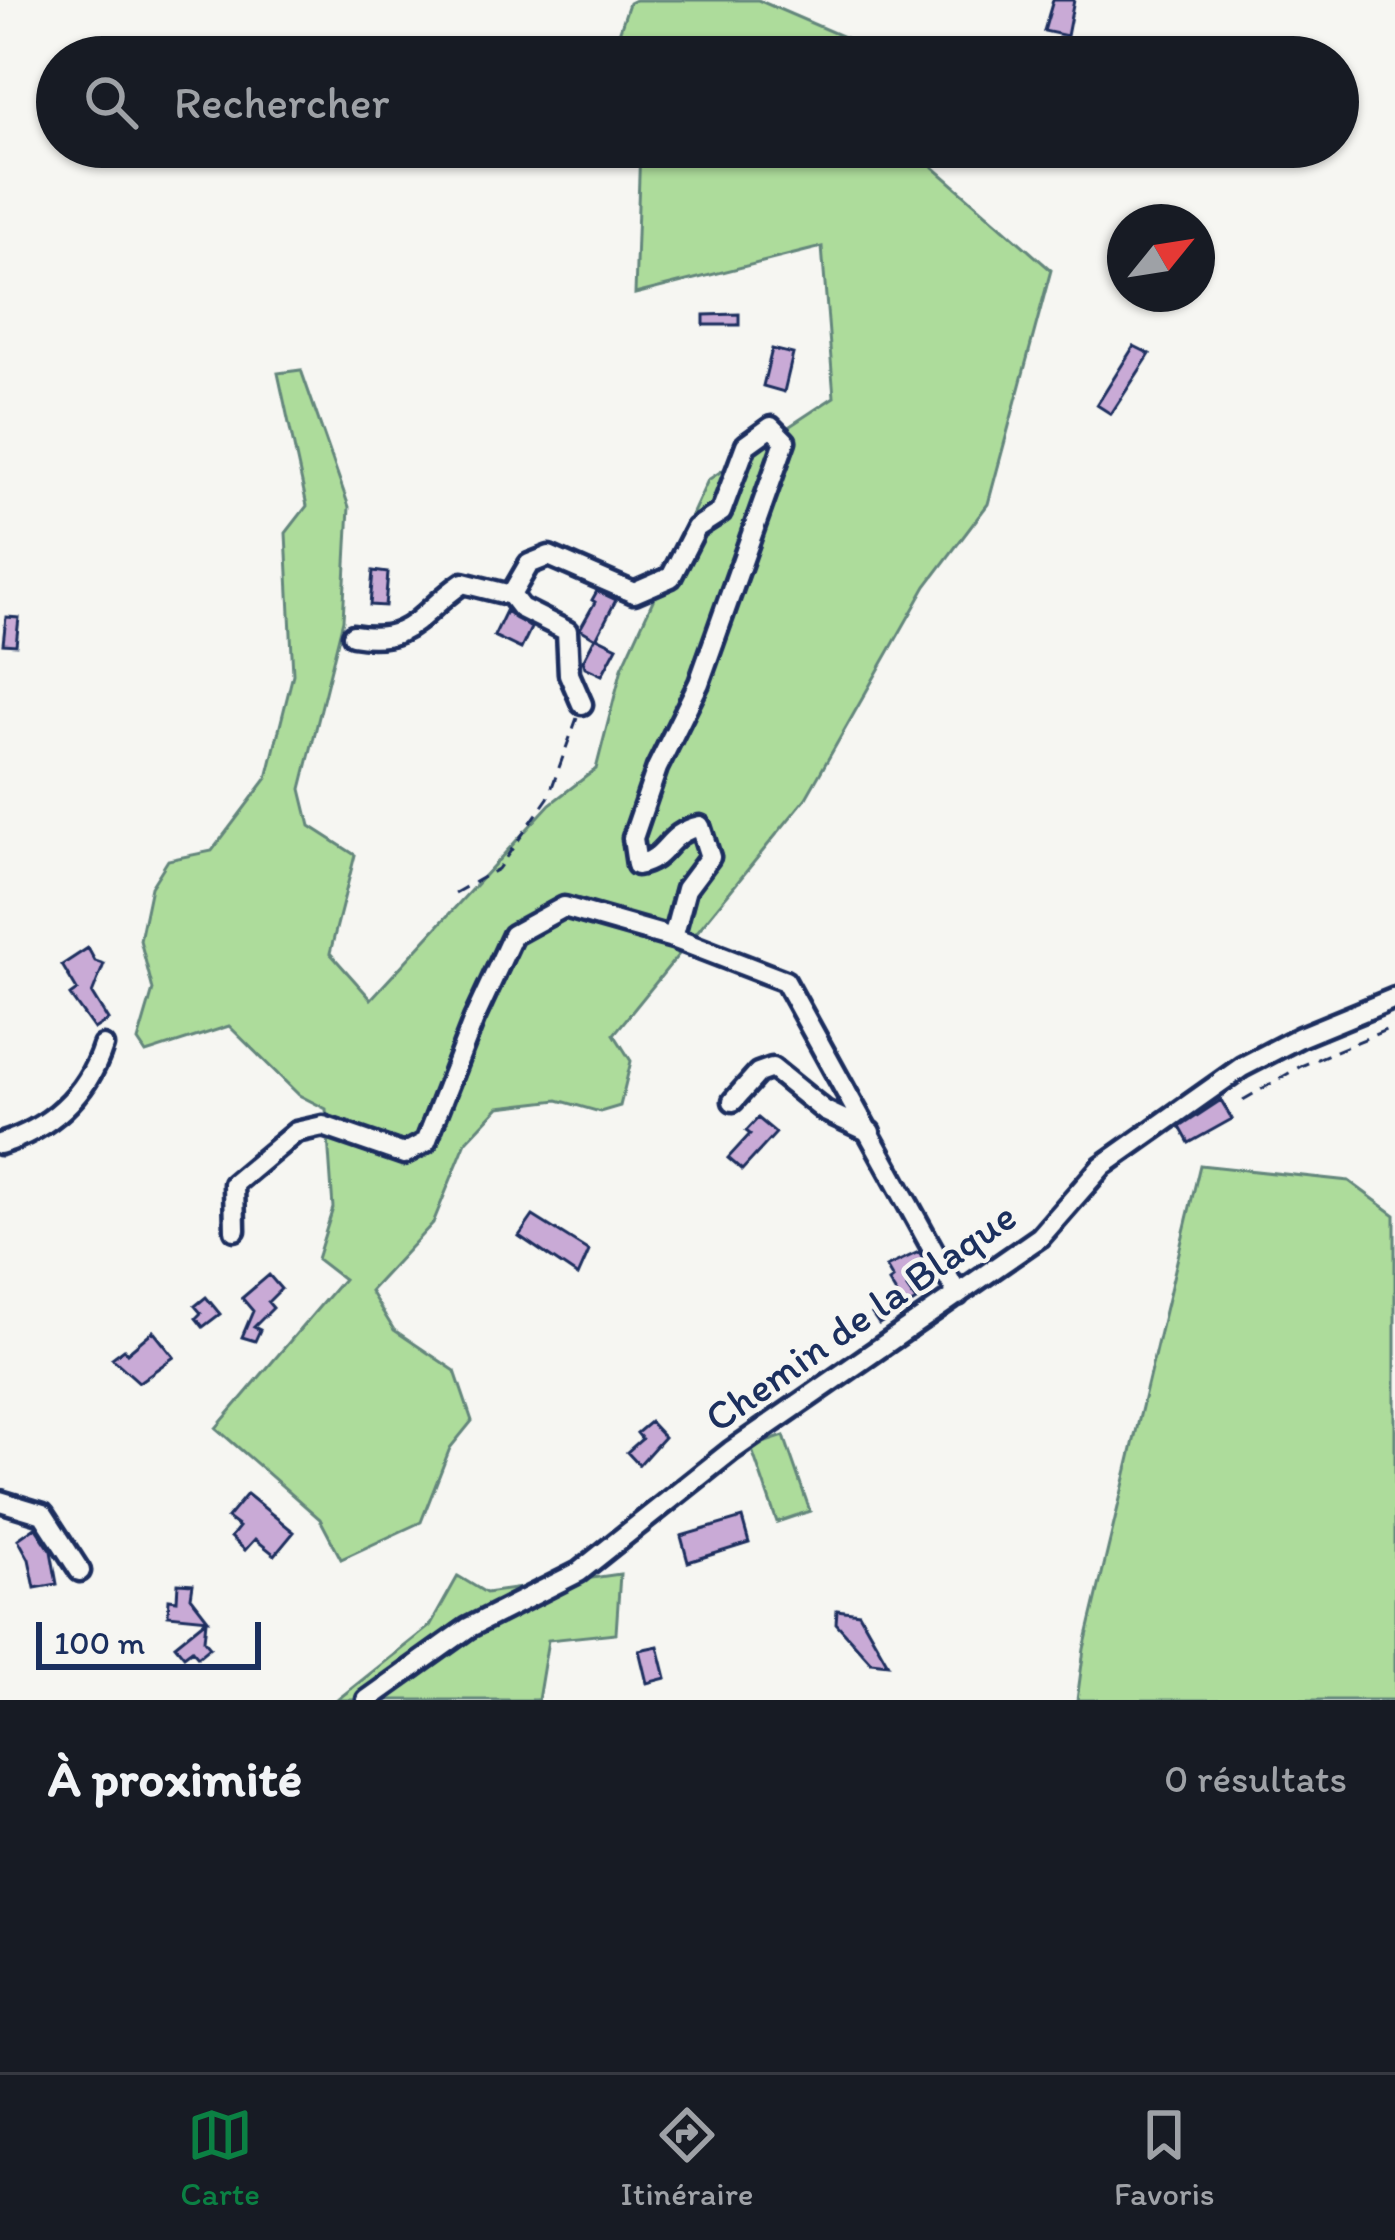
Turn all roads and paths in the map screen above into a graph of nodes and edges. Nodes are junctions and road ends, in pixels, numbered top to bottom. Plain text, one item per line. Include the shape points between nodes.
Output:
1 (512, 595) junction
2 (353, 635) dead end
3 (582, 704) joint
4 (455, 893) dead end
5 (673, 938) junction
6 (1395, 998) edge
7 (1395, 1026) edge
8 (103, 1046) dead end
9 (1243, 1100) dead end
10 (733, 1101) dead end
11 (870, 1132) junction
12 (0, 1144) edge
13 (235, 1230) dead end
14 (958, 1294) junction
15 (0, 1501) edge
16 (80, 1571) dead end
17 (368, 1700) edge

1 - 2 street via 463,583 412,628 382,640
1 - 3 street via 567,632 569,674
1 - 5 street via 529,564 549,556 634,593 670,577 696,528 722,512 746,445 771,427 784,441 699,683 633,838 637,865 653,862 680,830 700,826 710,857 686,889
3 - 4 path via 548,798 498,869
5 - 11 street via 784,981
5 - 13 street via 564,907 513,935 426,1142 404,1154 323,1126 296,1132 234,1184
6 - 14 street, Chemin de la Blaque via 1242,1067 1102,1166 1040,1237
7 - 9 path
8 - 12 street via 58,1118
10 - 11 street via 772,1068 825,1111
11 - 14 street
14 - 17 street, Chemin de la Blaque via 731,1451 579,1572 468,1628
15 - 16 street via 43,1514

